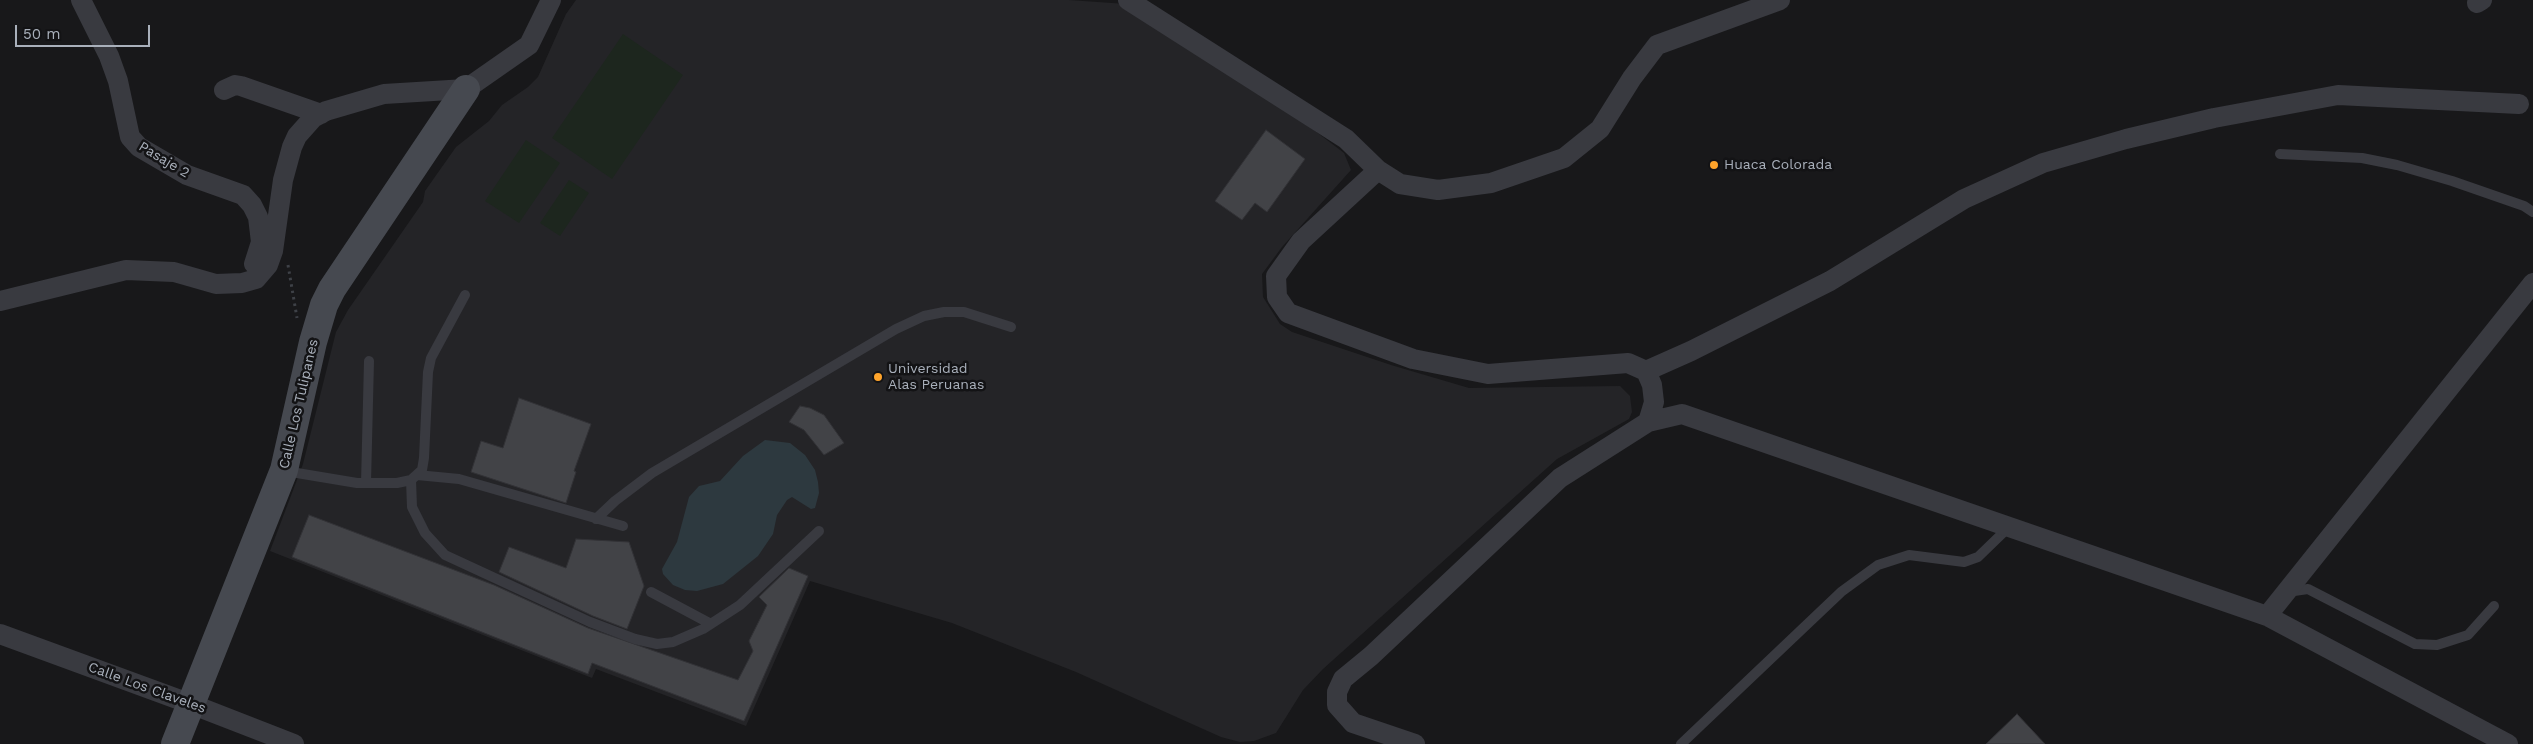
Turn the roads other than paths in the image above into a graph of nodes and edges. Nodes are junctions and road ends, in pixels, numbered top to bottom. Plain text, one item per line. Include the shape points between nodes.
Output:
1 (81, 0) edge
2 (551, 0) edge
3 (1128, 0) edge
4 (1780, 0) edge
5 (466, 89) junction
6 (224, 90) dead end
7 (2519, 104) dead end
8 (321, 114) junction
9 (2280, 154) dead end
10 (1378, 170) junction
11 (2533, 212) edge
12 (239, 283) junction
13 (2533, 283) edge
14 (465, 295) dead end
15 (0, 301) edge
16 (1010, 326) dead end
17 (368, 361) dead end
18 (1646, 371) junction
19 (1648, 422) junction
20 (284, 470) junction
21 (414, 477) junction
22 (366, 483) junction
23 (596, 519) junction
24 (623, 526) dead end
25 (2009, 527) junction
26 (819, 531) dead end
27 (651, 592) dead end
28 (2286, 592) junction
29 (2494, 606) dead end
30 (2267, 616) junction
31 (711, 624) junction
32 (0, 634) edge
33 (192, 704) junction
34 (176, 744) edge
35 (294, 744) edge
36 (1415, 744) edge
37 (1681, 744) edge
38 (2508, 744) edge

1 - 12 street, Pasaje 2 via 109,56 130,137 138,147 187,175 243,195 252,205 260,228 259,255
2 - 5 street via 529,45
3 - 10 street via 1346,139
4 - 10 street via 1657,45 1600,128 1564,158 1491,183 1438,190 1400,184
5 - 8 street via 384,94
5 - 20 street, Calle Los Tulipanes via 332,289 318,321
6 - 8 street via 241,86
7 - 18 street via 2338,95 2126,138 2043,163 1964,199 1830,281
8 - 12 street via 304,126 292,147 268,265 256,279
9 - 11 lane via 2362,158 2397,165 2479,190
10 - 18 street via 1301,241 1276,276 1277,297 1288,313 1413,359 1488,374 1628,364
12 - 15 street via 216,284 174,272 126,270
13 - 28 street
14 - 21 lane via 431,358 424,458 422,470
16 - 23 lane via 964,312 944,312 924,316 896,329 652,473 615,500
17 - 22 lane
18 - 19 street via 1654,402
19 - 25 street via 1682,414
19 - 36 street via 1560,478 1343,680 1337,692 1337,705 1352,723
20 - 22 lane
20 - 33 street, Calle Los Tulipanes
21 - 22 lane via 397,483
21 - 23 lane via 459,479
21 - 31 lane via 412,506 426,533 445,554 482,573 635,640 657,644 672,642
23 - 24 lane
25 - 30 street
25 - 37 lane via 1978,557 1964,562 1909,555 1878,565 1841,592
26 - 31 lane via 740,605
27 - 31 lane
28 - 29 lane via 2308,589 2415,644 2437,645 2468,635
28 - 30 street
30 - 38 street
32 - 33 street, Calle Los Claveles
33 - 34 street, Calle Los Tulipanes
33 - 35 street, Calle Los Claveles

